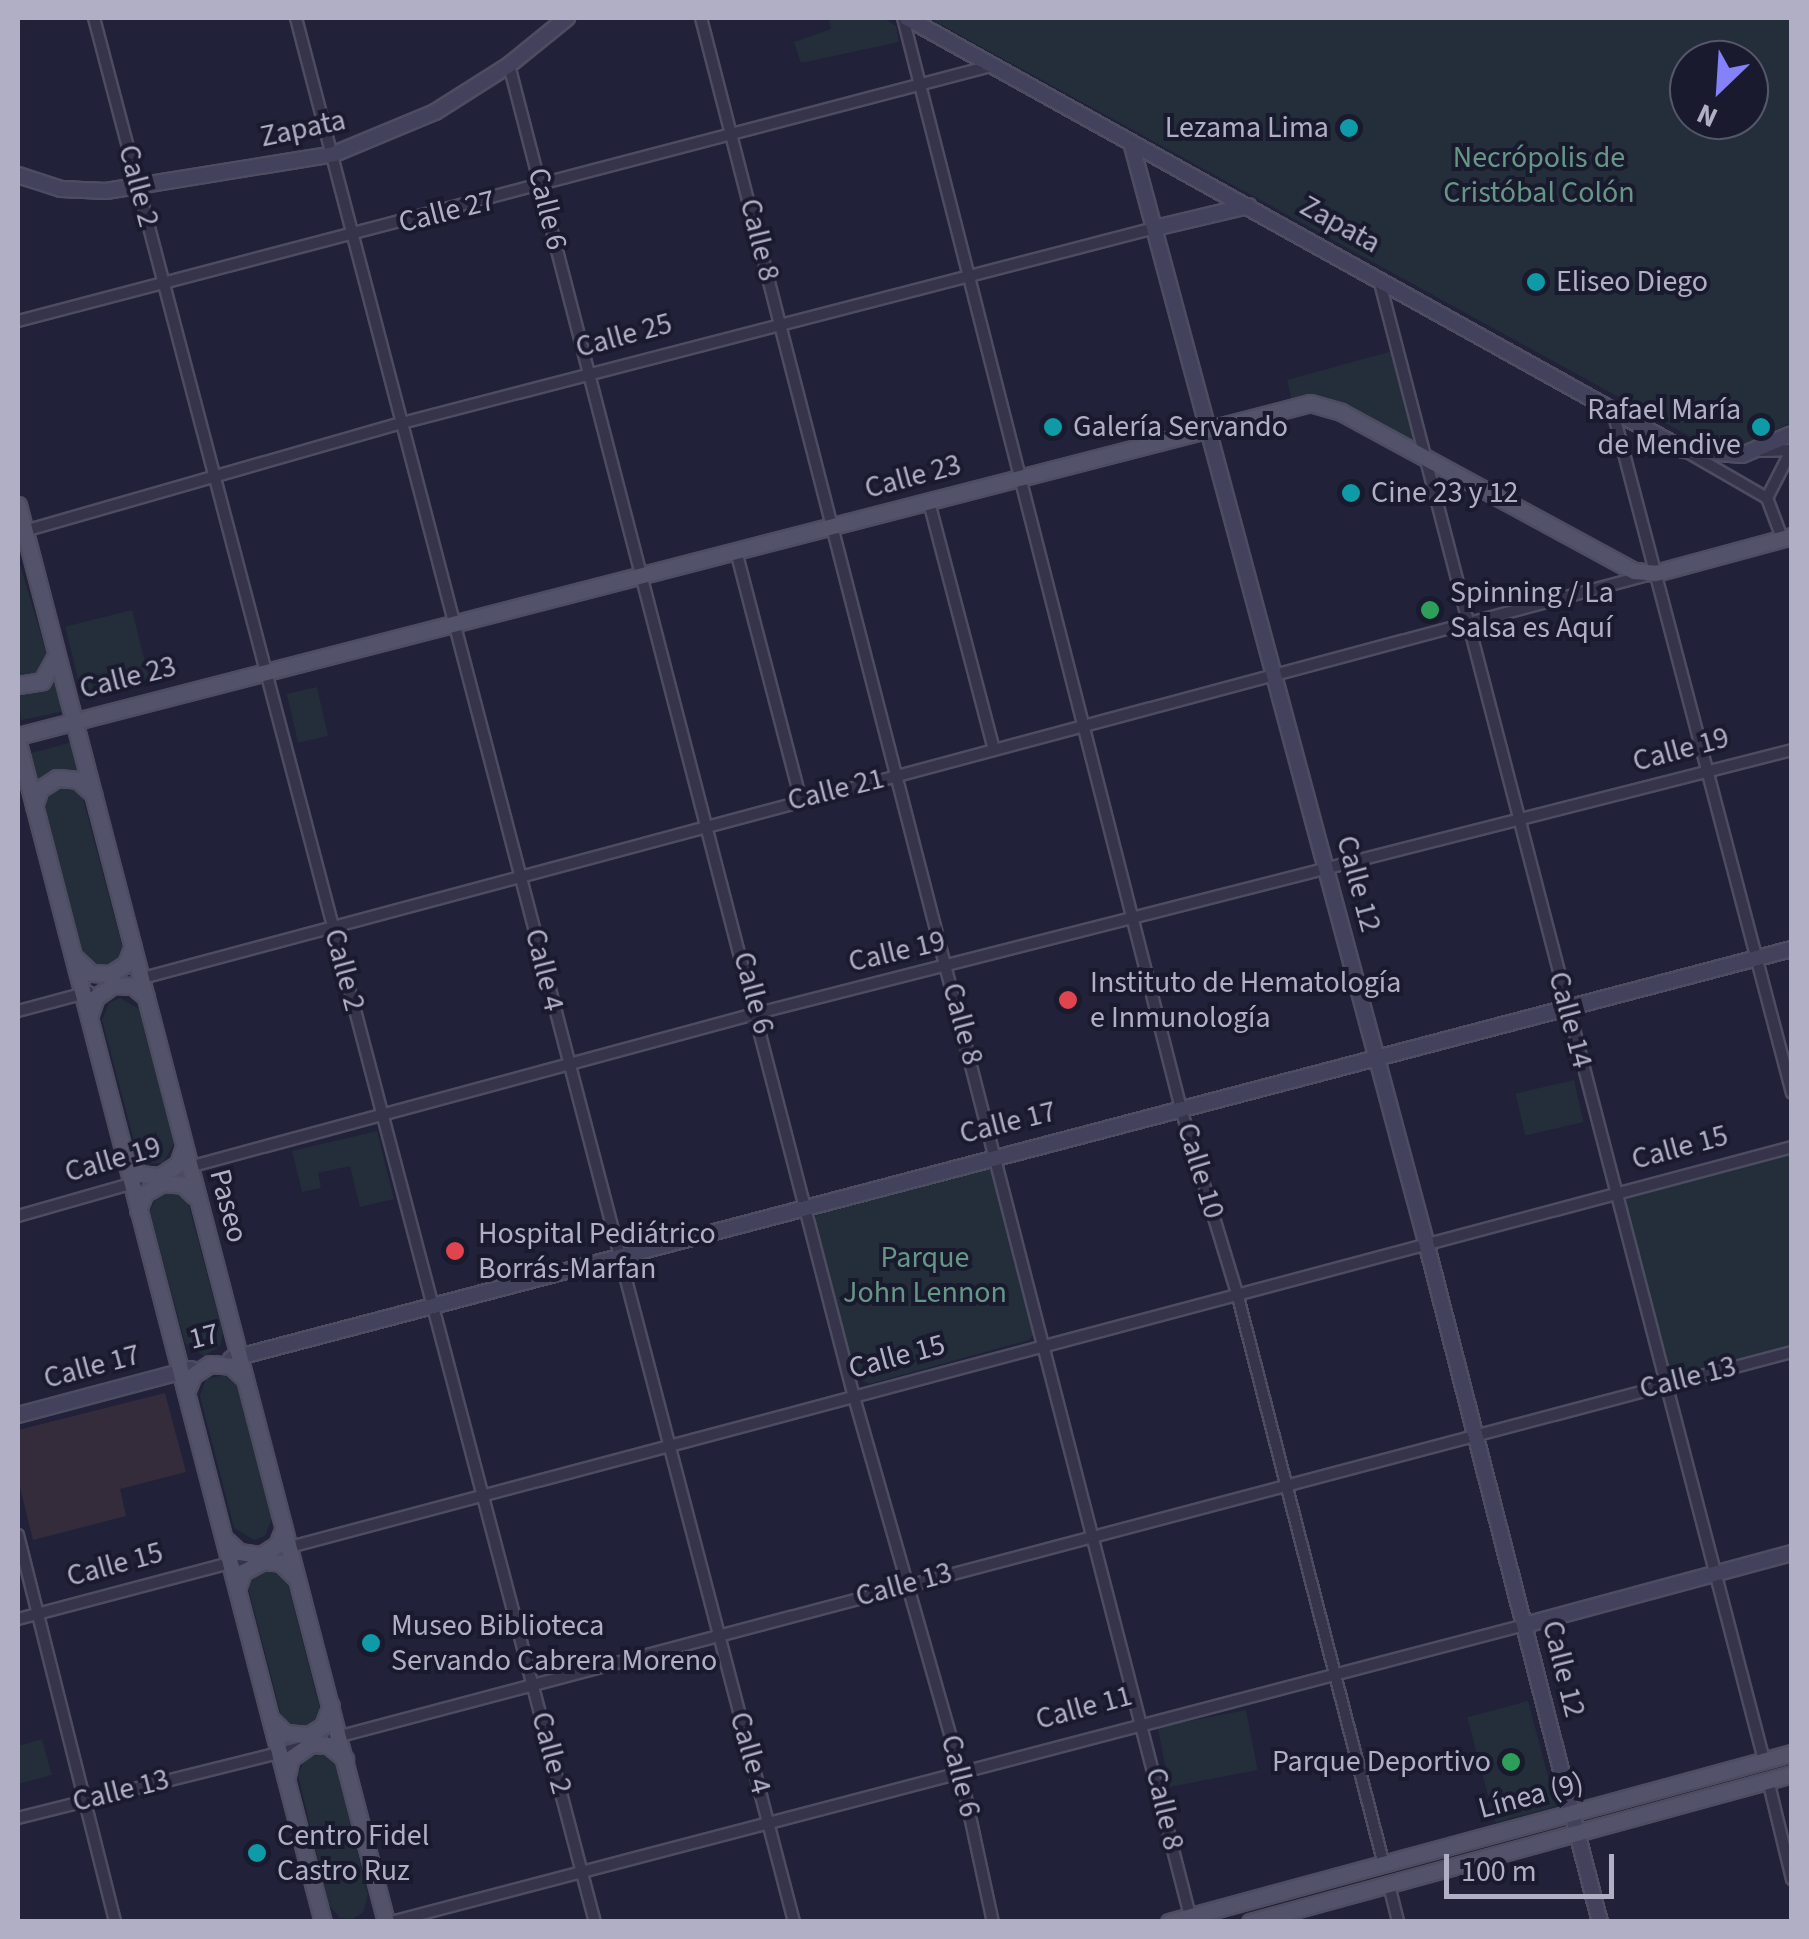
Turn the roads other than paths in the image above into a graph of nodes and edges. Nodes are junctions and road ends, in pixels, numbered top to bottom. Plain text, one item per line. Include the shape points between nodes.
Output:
1 (94, 18) edge
2 (296, 18) edge
3 (567, 18) edge
4 (701, 18) edge
5 (905, 18) edge
6 (509, 65) junction
7 (991, 66) junction
8 (920, 85) junction
9 (733, 138) junction
10 (1132, 146) junction
11 (334, 154) junction
12 (1156, 158) junction
13 (18, 175) edge
14 (1144, 185) junction
15 (137, 186) junction
16 (542, 188) junction
17 (1248, 206) junction
18 (1154, 228) junction
19 (354, 235) junction
20 (970, 275) junction
21 (1379, 278) junction
22 (164, 285) junction
23 (18, 321) edge
24 (780, 323) junction
25 (588, 375) junction
26 (1612, 408) junction
27 (402, 424) junction
28 (1206, 427) junction
29 (1792, 434) edge
30 (1684, 450) junction
31 (1791, 450) edge
32 (1757, 452) junction
33 (1426, 463) junction
34 (1021, 476) junction
35 (212, 477) junction
36 (1767, 498) junction
37 (928, 502) junction
38 (18, 505) edge
39 (834, 526) junction
40 (21, 532) edge
41 (1787, 537) edge
42 (18, 548) edge
43 (736, 551) junction
44 (32, 560) junction
45 (1655, 573) junction
46 (643, 576) junction
47 (451, 624) junction
48 (1466, 625) junction
49 (56, 648) junction
50 (264, 673) junction
51 (1274, 676) junction
52 (18, 684) edge
53 (74, 720) junction
54 (1088, 724) junction
55 (18, 740) edge
56 (994, 750) junction
57 (1792, 750) edge
58 (1707, 772) junction
59 (897, 775) junction
60 (93, 794) junction
61 (800, 797) junction
62 (34, 808) junction
63 (1518, 822) junction
64 (708, 823) junction
65 (1325, 873) junction
66 (520, 874) junction
67 (1136, 921) junction
68 (332, 926) junction
69 (133, 937) junction
70 (1792, 949) edge
71 (72, 954) junction
72 (1756, 958) junction
73 (947, 968) junction
74 (142, 978) junction
75 (112, 986) junction
76 (84, 994) junction
77 (149, 1000) junction
78 (1568, 1010) junction
79 (18, 1011) edge
80 (758, 1012) junction
81 (90, 1017) junction
82 (1377, 1057) junction
83 (569, 1068) junction
84 (1792, 1093) edge
85 (1182, 1109) junction
86 (382, 1117) junction
87 (184, 1145) junction
88 (1792, 1147) edge
89 (996, 1154) junction
90 (125, 1160) junction
91 (190, 1168) junction
92 (160, 1176) junction
93 (131, 1184) junction
94 (1616, 1193) junction
95 (198, 1199) junction
96 (806, 1205) junction
97 (138, 1212) junction
98 (18, 1216) edge
99 (1426, 1242) junction
100 (618, 1255) junction
101 (1237, 1293) junction
102 (430, 1306) junction
103 (1045, 1345) junction
104 (1792, 1352) edge
105 (240, 1356) junction
106 (210, 1364) junction
107 (181, 1371) junction
108 (247, 1381) junction
109 (1666, 1383) junction
110 (186, 1394) junction
111 (854, 1397) junction
112 (18, 1415) edge
113 (1474, 1434) junction
114 (668, 1446) junction
115 (1287, 1483) junction
116 (480, 1497) junction
117 (285, 1527) junction
118 (18, 1535) edge
119 (1096, 1536) junction
120 (224, 1538) junction
121 (290, 1547) junction
122 (1792, 1554) edge
123 (261, 1555) junction
124 (230, 1563) junction
125 (1715, 1572) junction
126 (296, 1578) junction
127 (910, 1584) junction
128 (236, 1591) junction
129 (37, 1614) junction
130 (18, 1619) edge
131 (1524, 1625) junction
132 (716, 1634) junction
133 (1335, 1674) junction
134 (532, 1682) junction
135 (330, 1697) junction
136 (271, 1718) junction
137 (1143, 1721) junction
138 (340, 1737) junction
139 (312, 1744) junction
140 (280, 1752) junction
141 (1792, 1754) edge
142 (1764, 1760) junction
143 (348, 1768) junction
144 (960, 1770) junction
145 (1792, 1774) edge
146 (286, 1778) junction
147 (1768, 1780) junction
148 (84, 1800) junction
149 (1572, 1813) junction
150 (18, 1818) edge
151 (769, 1819) junction
152 (1577, 1833) junction
153 (1384, 1865) junction
154 (582, 1870) junction
155 (1792, 1879) edge
156 (1389, 1885) junction
157 (381, 1900) junction
158 (1190, 1916) junction
159 (324, 1919) edge
160 (114, 1922) edge
161 (372, 1922) edge
162 (389, 1922) edge
163 (595, 1922) edge
164 (794, 1922) edge
165 (994, 1922) edge
166 (1169, 1922) edge
167 (1250, 1922) edge
168 (1398, 1922) edge
169 (1600, 1922) edge

1 - 15 street, Calle 2
2 - 11 street, Calle 4
3 - 6 main road, Zapata
4 - 9 street, Calle 8
5 - 7 main road, Zapata
5 - 8 street, Calle 10
6 - 11 main road, Zapata via 422,119
6 - 16 street, Calle 6
7 - 8 street, Calle 27
7 - 10 main road, Zapata
8 - 9 street, Calle 27
8 - 20 street, Calle 10
9 - 16 street, Calle 27
9 - 24 street, Calle 8
10 - 12 main road, Zapata
10 - 14 main road, Calle 12
11 - 15 main road, Zapata
11 - 19 street, Calle 4
12 - 14 main road
12 - 17 main road, Zapata
13 - 15 main road, Zapata via 71,190
14 - 18 main road, Calle 12
15 - 22 street, Calle 2
16 - 19 street, Calle 27
16 - 25 street, Calle 6
17 - 18 main road, Calle 25
17 - 21 main road, Zapata
18 - 20 street, Calle 25
18 - 28 main road, Calle 12
19 - 22 street, Calle 27
19 - 27 street, Calle 4
20 - 24 street, Calle 25
20 - 34 street, Calle 10
21 - 26 main road, Zapata
21 - 33 street, Calle 14
22 - 23 street, Calle 27
22 - 35 street, Calle 2
24 - 25 street, Calle 25
24 - 39 street, Calle 8
25 - 27 street, Calle 25
25 - 46 street, Calle 6
26 - 30 main road, Zapata
26 - 45 street
27 - 35 street, Calle 25
27 - 47 street, Calle 4
28 - 33 main road, Calle 23 via 1310,403 1342,412
28 - 34 main road, Calle 23
28 - 51 main road, Calle 12
29 - 32 main road
30 - 32 main road, Zapata
30 - 36 street
31 - 32 street
31 - 36 street
33 - 45 main road, Calle 23 via 1590,551
33 - 48 street, Calle 14
34 - 37 main road, Calle 23
34 - 54 street, Calle 10
35 - 40 street, Calle 25
35 - 50 street, Calle 2
36 - 41 street
37 - 39 main road, Calle 23
37 - 56 street
38 - 40 main road, Paseo
39 - 43 main road, Calle 23
39 - 59 street, Calle 8
40 - 44 main road, Paseo
41 - 45 main road
42 - 44 main road
43 - 46 main road, Calle 23
43 - 61 street
44 - 49 main road, Paseo
45 - 48 street, Calle 21
45 - 58 street
46 - 47 main road, Calle 23
46 - 64 street, Calle 6
47 - 50 main road, Calle 23
47 - 66 street, Calle 4
48 - 51 street, Calle 21
48 - 63 street, Calle 14
49 - 52 main road via 49,675 33,685
49 - 53 main road, Paseo
50 - 53 main road, Calle 23
50 - 68 street, Calle 2
51 - 54 street, Calle 21
51 - 65 main road, Calle 12
53 - 55 main road, Calle 23
53 - 60 main road, Paseo
54 - 56 street, Calle 21
54 - 67 street, Calle 10
55 - 62 main road
56 - 59 street, Calle 21
57 - 58 street, Calle 19
58 - 63 street, Calle 19
58 - 72 street
59 - 61 street, Calle 21
59 - 73 street, Calle 8
60 - 62 main road via 78,780 57,778 40,789
60 - 69 main road, Paseo
61 - 64 street, Calle 21
62 - 71 main road
63 - 65 street, Calle 19
63 - 78 street, Calle 14
64 - 66 street, Calle 21
64 - 80 street, Calle 6
65 - 67 street, Calle 19
65 - 82 main road, Calle 12
66 - 68 street, Calle 21
66 - 83 street, Calle 4
67 - 73 street, Calle 19
67 - 85 street, Calle 10
68 - 74 street, Calle 21
68 - 86 street, Calle 2
69 - 71 main road via 131,956 110,974 91,973
69 - 74 main road, Paseo
70 - 72 main road, Calle 17
71 - 76 main road
72 - 78 main road, Calle 17
72 - 84 street
73 - 80 street, Calle 19
73 - 89 street, Calle 8
74 - 75 street, Calle 21
74 - 77 main road, Paseo
75 - 76 street, Calle 21
75 - 77 main road via 133,986
75 - 81 main road via 96,997
76 - 79 street, Calle 21
76 - 81 main road
77 - 87 main road, Paseo
78 - 82 main road, Calle 17
78 - 94 street, Calle 14
80 - 83 street, Calle 19
80 - 96 street, Calle 6
81 - 90 main road
82 - 85 main road, Calle 17
82 - 99 main road, Calle 12
83 - 86 street, Calle 19
83 - 100 street, Calle 4
85 - 89 main road, Calle 17
85 - 101 street, Calle 10
86 - 91 street, Calle 19
86 - 102 street, Calle 2
87 - 91 main road, Paseo
87 - 92 main road via 178,1164
88 - 94 street, Calle 15
89 - 96 main road, Calle 17
89 - 103 street, Calle 8
90 - 92 main road via 140,1174
90 - 93 main road
91 - 92 main road, Calle 19
91 - 95 main road, Paseo
92 - 93 street, Calle 19
93 - 97 main road
93 - 98 street, Calle 19
94 - 99 street, Calle 15
94 - 109 street, Calle 14
95 - 97 main road via 183,1185 162,1183 145,1194
95 - 105 main road, Paseo
96 - 100 main road, Calle 17
96 - 111 street, Calle 6
97 - 107 main road
99 - 101 street, Calle 15
99 - 113 main road, Calle 12
100 - 102 main road, Calle 17
100 - 114 street, Calle 4
101 - 103 street, Calle 15
101 - 115 street, Calle 10
102 - 105 main road, Calle 17
102 - 116 street, Calle 2
103 - 111 street, Calle 15
103 - 119 street, Calle 8
104 - 109 street, Calle 13
105 - 106 main road, 17
105 - 108 main road, Paseo
106 - 107 main road, 17
106 - 108 main road via 231,1366
106 - 110 main road via 193,1374
107 - 110 main road
107 - 112 main road, Calle 17
108 - 117 main road, Paseo
109 - 113 street, Calle 13
109 - 125 street, Calle 14
110 - 120 main road
111 - 114 street, Calle 15
111 - 127 street, Calle 6
113 - 115 street, Calle 13
113 - 131 main road, Calle 12
114 - 116 street, Calle 15
114 - 132 street, Calle 4
115 - 119 street, Calle 13
115 - 133 street, Calle 10
116 - 121 street, Calle 15
116 - 134 street, Calle 2
117 - 121 main road, Paseo
117 - 123 main road via 277,1545
118 - 129 street
119 - 127 street, Calle 13
119 - 137 street, Calle 8
120 - 123 main road via 238,1552
120 - 124 main road
121 - 123 main road, Calle 15
121 - 126 main road, Paseo
122 - 125 main road, Calle 11
123 - 124 street, Calle 15
124 - 128 main road
124 - 129 street, Calle 15
125 - 131 main road, Calle 11
125 - 142 street, Calle 14
126 - 128 main road via 281,1564 263,1561 243,1572
126 - 135 main road, Paseo
127 - 132 street, Calle 13
127 - 144 street, Calle 6
128 - 136 main road
129 - 130 street, Calle 15
129 - 148 street
131 - 133 street, Calle 11
131 - 149 main road, Calle 12
132 - 134 street, Calle 13
132 - 151 street, Calle 4
133 - 137 street, Calle 11
133 - 153 street, Calle 10
134 - 138 street, Calle 13
134 - 154 street, Calle 2
135 - 136 main road via 329,1718 309,1735 285,1733
135 - 138 main road, Paseo
136 - 140 main road
137 - 144 street, Calle 11
137 - 158 street, Calle 8
138 - 139 street, Calle 13
138 - 143 main road, Paseo
139 - 140 street, Calle 13
139 - 143 main road via 337,1750
139 - 146 main road via 291,1758
140 - 146 main road
140 - 148 street, Calle 13
141 - 142 main road, Línea (9)
142 - 149 main road, Línea (9)
143 - 157 main road, Paseo
144 - 151 street, Calle 11
144 - 165 street, Calle 6
145 - 147 main road, Línea (9)
146 - 159 main road
147 - 152 main road, Línea (9)
147 - 155 street
148 - 150 street, Calle 13
148 - 160 street
149 - 152 main road, Calle 12
149 - 153 main road, Línea (9)
151 - 154 street, Calle 11
151 - 164 street, Calle 4
152 - 156 main road, Línea (9)
152 - 169 main road
153 - 158 main road, Línea (9)
154 - 162 street, Calle 11
154 - 163 street, Calle 2
156 - 167 main road, Línea (9)
156 - 168 street
157 - 161 main road
157 - 162 main road, Paseo
158 - 166 main road, Línea (9)

